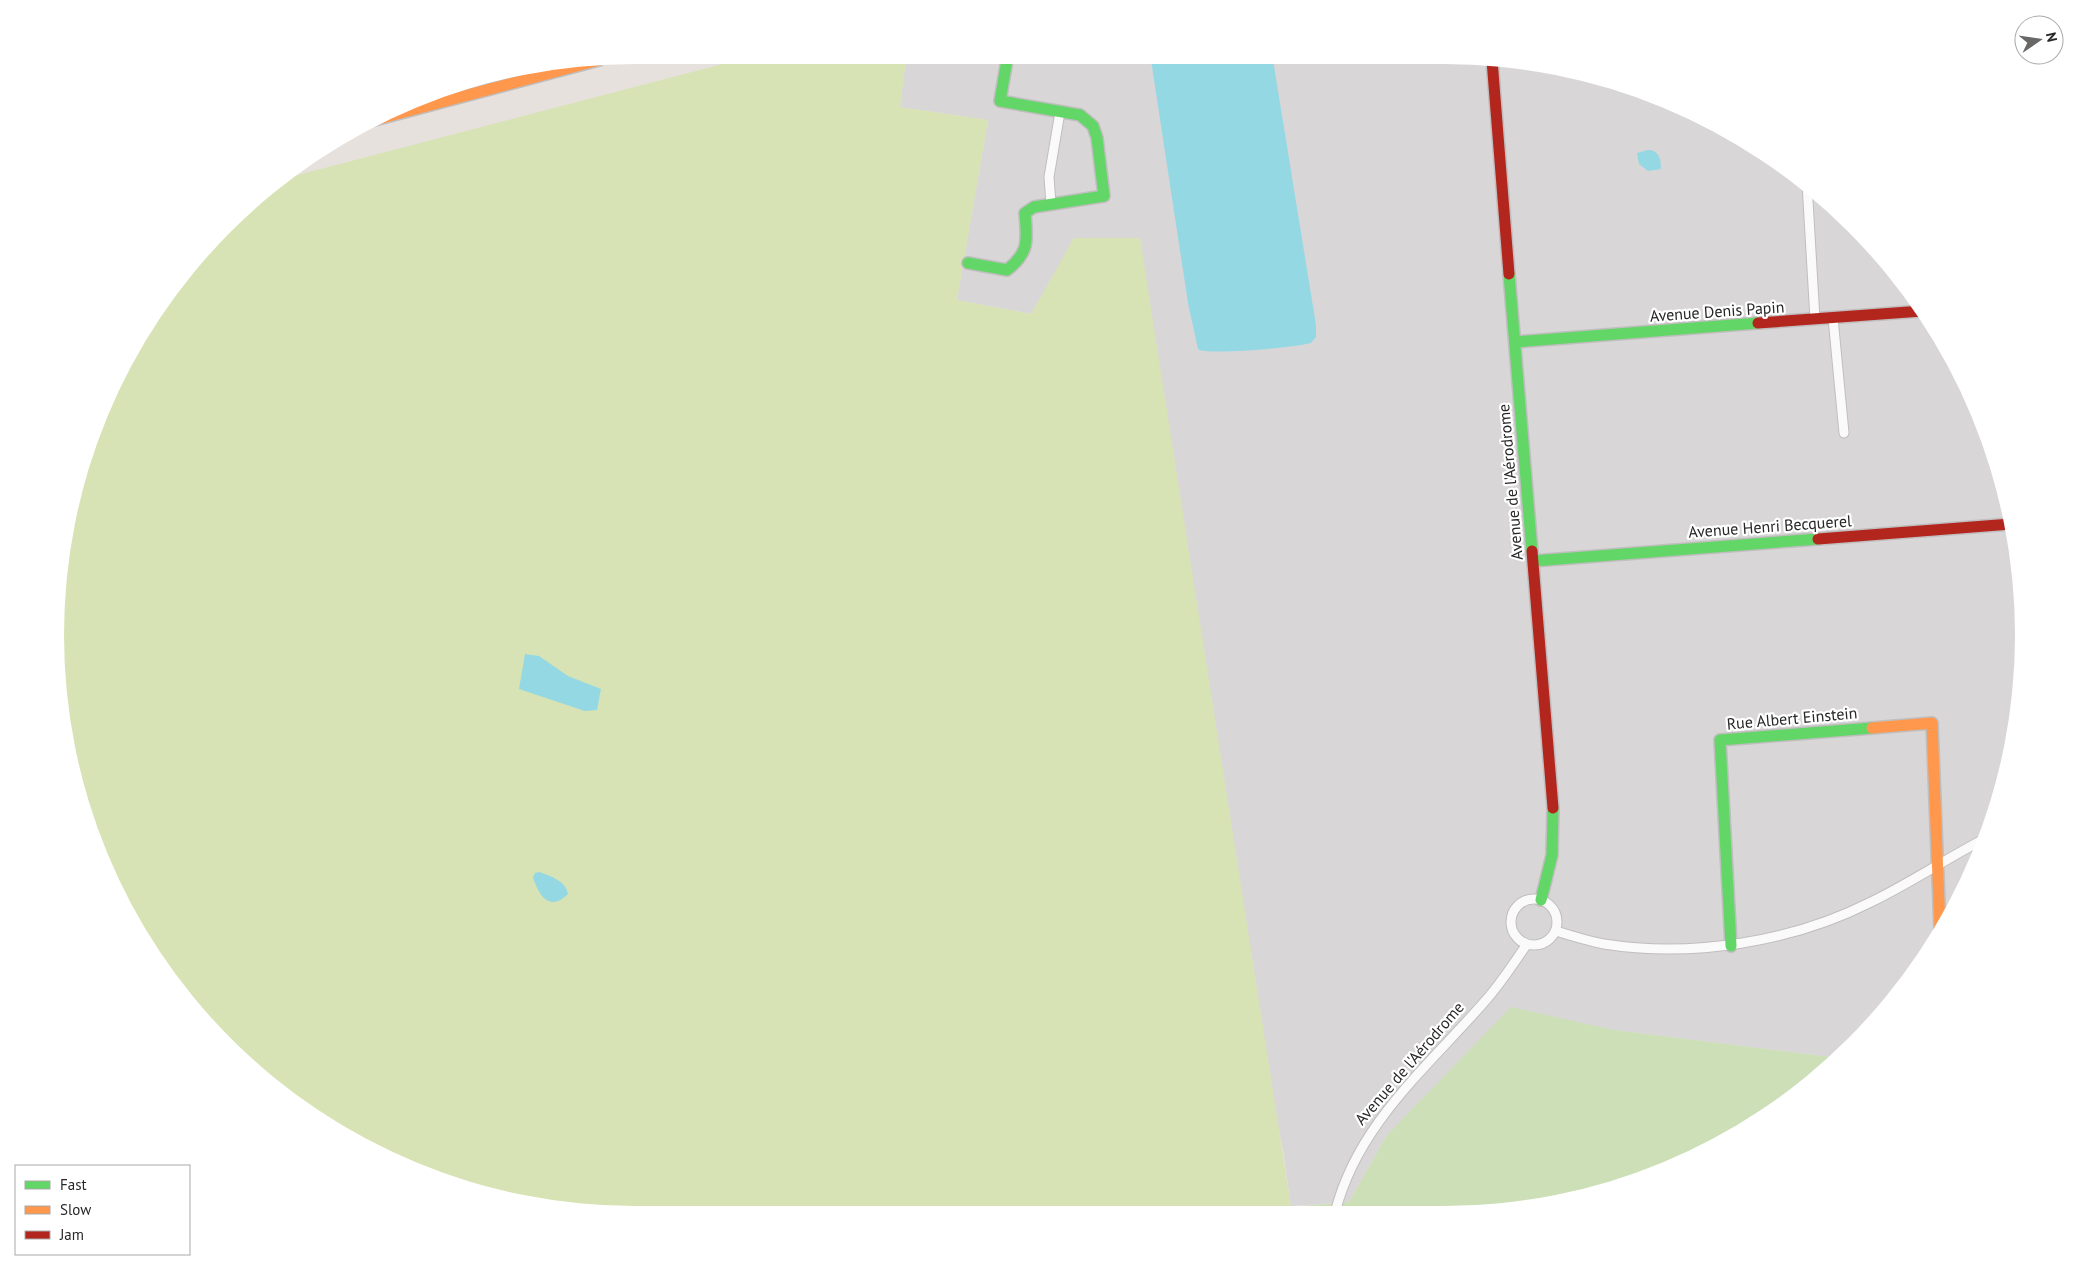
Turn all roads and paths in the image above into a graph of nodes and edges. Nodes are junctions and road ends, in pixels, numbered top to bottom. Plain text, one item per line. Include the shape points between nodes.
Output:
1 (1007, 64) edge
2 (1493, 66) edge
3 (569, 68) edge
4 (407, 111) edge
5 (1060, 112) junction
6 (1807, 194) edge
7 (1051, 204) junction
8 (968, 263) dead end
9 (1914, 312) edge
10 (1833, 318) junction
11 (1815, 319) junction
12 (1515, 342) junction
13 (1844, 432) dead end
14 (2004, 525) edge
15 (1533, 561) junction
16 (1976, 844) edge
17 (1939, 864) junction
18 (1541, 900) junction
19 (1940, 919) edge
20 (1556, 932) junction
21 (1526, 944) junction
22 (1731, 946) junction
23 (1336, 1206) edge

1 - 5 street via 1000,100
2 - 12 street, Avenue de l'Aérodrome
3 - 4 street
5 - 7 street via 1048,176
5 - 7 street via 1080,115 1093,126 1104,196
6 - 11 street
7 - 8 street via 1034,207 1025,213 1028,248 1018,263 1007,270
9 - 10 street, Avenue Denis Papin
10 - 11 street, Avenue Denis Papin
10 - 13 street
11 - 12 street, Avenue Denis Papin
12 - 15 street, Avenue de l'Aérodrome
14 - 15 street, Avenue Henri Becquerel
15 - 18 street, Avenue de l'Aérodrome via 1553,813 1552,855
16 - 17 street
17 - 19 street
17 - 22 street via 1871,903 1793,932
17 - 22 street, Rue Albert Einstein via 1932,723 1720,740
18 - 20 street via 1548,903 1557,916
18 - 21 street via 1526,900 1512,916 1512,930
20 - 21 street via 1541,945
20 - 22 street via 1604,944 1652,948
21 - 23 street, Avenue de l'Aérodrome via 1488,998 1375,1124 1355,1157

